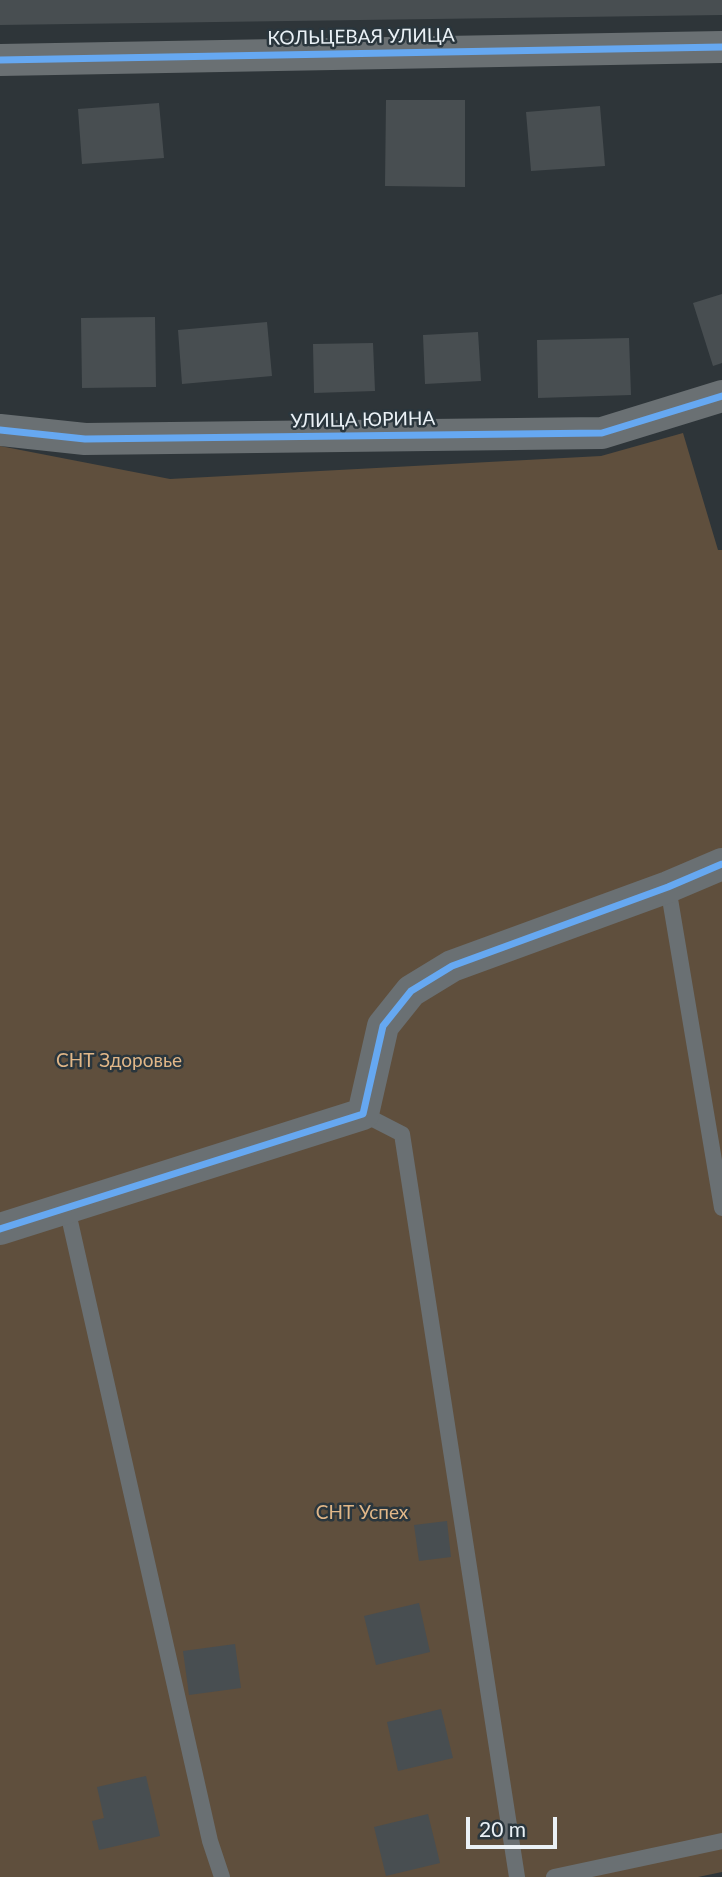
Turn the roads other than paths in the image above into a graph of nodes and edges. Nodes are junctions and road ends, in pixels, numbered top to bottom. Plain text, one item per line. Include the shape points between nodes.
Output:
1 (722, 47) edge
2 (0, 60) edge
3 (722, 396) edge
4 (0, 430) edge
5 (722, 864) edge
6 (668, 887) junction
7 (363, 1114) junction
8 (67, 1208) junction
9 (722, 1208) edge
10 (0, 1229) edge
11 (722, 1841) edge
12 (222, 1877) edge
13 (517, 1877) edge
14 (554, 1877) edge

1 - 2 street, КОЛЬЦЕВАЯ УЛИЦА
3 - 4 street, УЛИЦА ЮРИНА via 601,433 85,439
5 - 6 street
6 - 7 street via 453,967 411,991 383,1026
6 - 9 lane
7 - 8 street
7 - 13 lane via 402,1134
8 - 10 street
8 - 12 lane via 210,1841
11 - 14 lane

